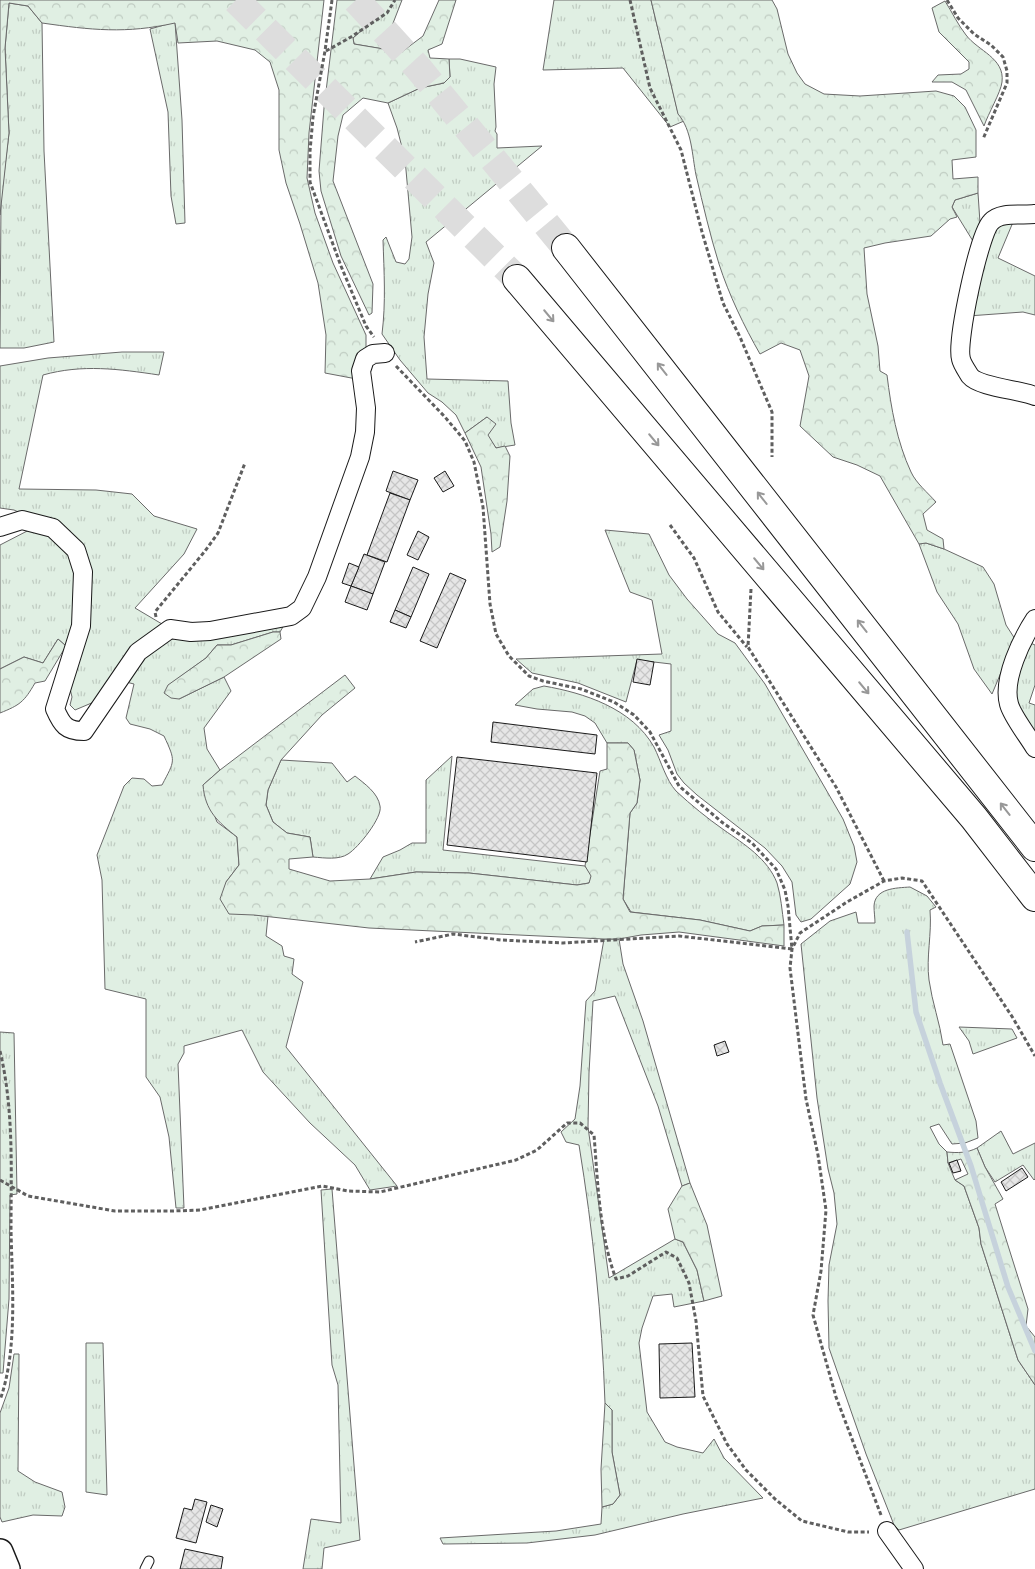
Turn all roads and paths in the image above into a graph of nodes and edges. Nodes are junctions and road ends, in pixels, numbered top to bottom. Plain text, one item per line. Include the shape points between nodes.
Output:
1 (332, 0) edge
2 (395, 0) edge
3 (630, 0) edge
4 (947, 0) edge
5 (325, 52) junction
6 (983, 139) dead end
7 (1035, 214) edge
8 (566, 248) tunnel mouth
9 (517, 279) tunnel mouth
10 (385, 353) junction
11 (1035, 396) edge
12 (772, 457) dead end
13 (245, 462) dead end
14 (670, 525) dead end
15 (0, 527) edge
16 (751, 580) dead end
17 (1035, 619) edge
18 (170, 629) junction
19 (748, 648) junction
20 (1035, 748) edge
21 (1035, 847) edge
22 (884, 881) junction
23 (1035, 897) edge
24 (415, 942) dead end
25 (792, 948) junction
26 (0, 1051) edge
27 (1035, 1056) edge
28 (0, 1180) edge
29 (11, 1186) junction
30 (0, 1400) edge
31 (887, 1531) junction
32 (0, 1552) edge
33 (7, 1569) edge
34 (914, 1569) edge

1 - 5 path
2 - 5 path via 387,13
3 - 12 path via 650,88 681,150 723,303 772,412
4 - 6 path via 958,18 1003,58 1007,71 1007,84
5 - 10 path via 312,125 310,182 366,326
7 - 11 street via 1004,215 991,222 981,244 967,297 961,358 972,378
21 -> 8 highway
9 -> 23 highway via 968,811
10 - 18 street via 365,359 361,371 366,408 360,457 334,535 302,608 291,616 210,631
10 - 25 path via 465,441 474,462 483,507 490,604 496,634 508,656 529,676 581,689 614,702 650,732 680,786 752,843 776,869 785,890
13 - 18 path via 218,533 155,612 157,624
14 - 19 path via 694,558 718,612
15 - 18 street via 22,520 53,528 76,550 83,572 80,626 55,710 60,722 72,731 84,731 138,652
16 - 19 path
17 - 20 street via 1026,634 1006,690 1009,705
19 - 22 path via 836,787
22 - 25 path via 800,934
22 - 27 path via 902,878 922,881
24 - 25 path via 453,934 563,943 679,936
25 - 31 path via 790,968 805,1089 826,1210 814,1315 836,1397
26 - 29 path via 11,1130
28 - 29 path
29 - 30 path via 10,1359
29 - 31 path via 28,1196 115,1211 200,1210 322,1186 380,1192 516,1160 537,1150 567,1123 580,1123 594,1135 600,1206 608,1256 616,1279 628,1276 666,1252 677,1258 689,1283 703,1396 727,1444 746,1470 802,1521 848,1532
31 - 34 street
32 - 33 street

